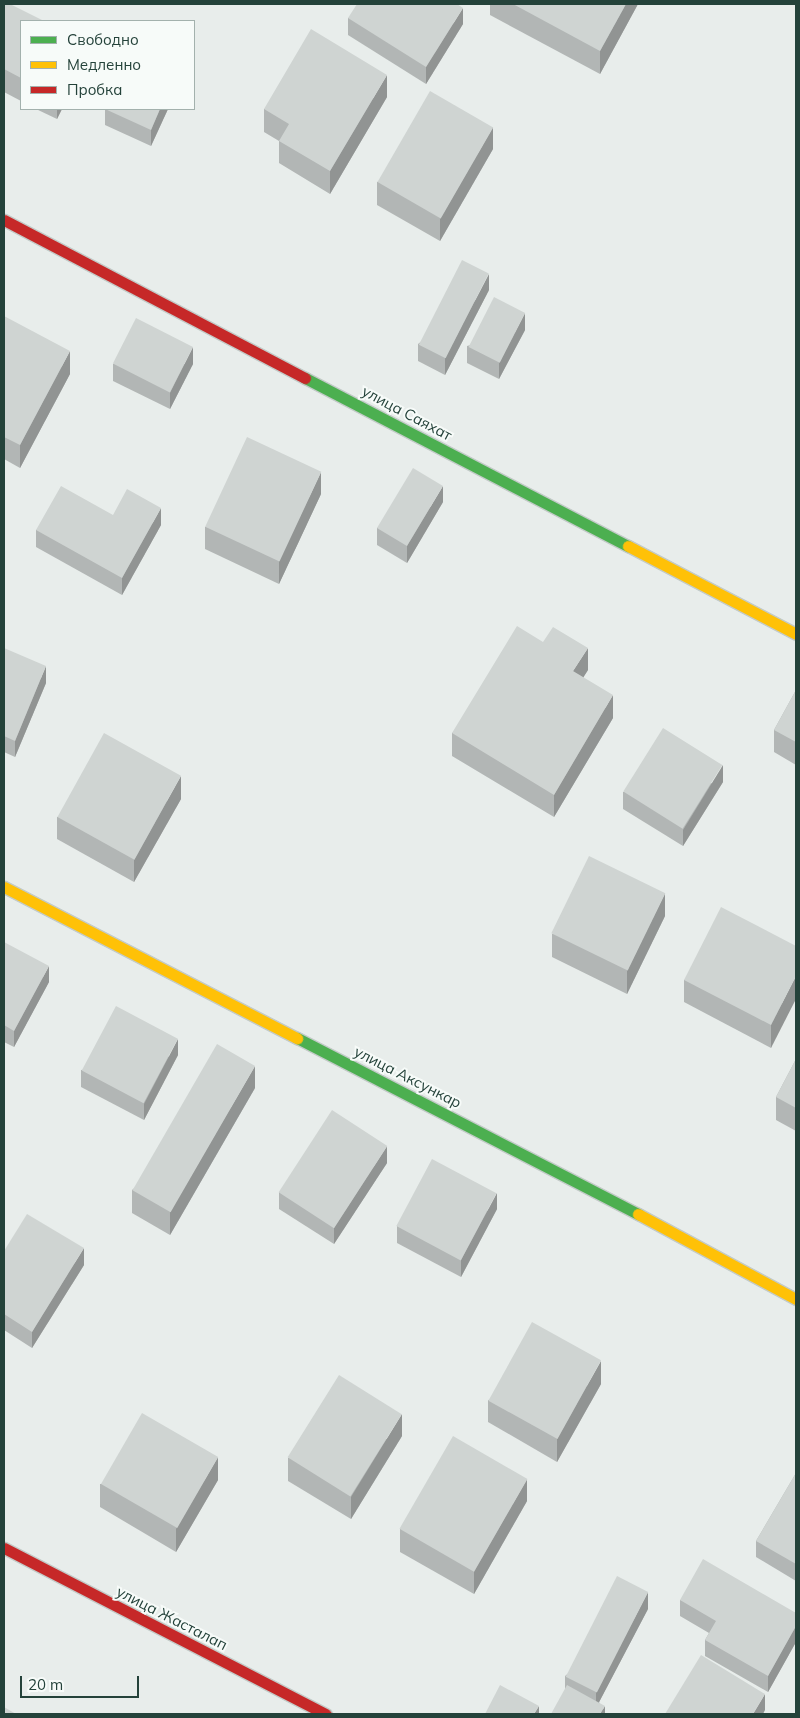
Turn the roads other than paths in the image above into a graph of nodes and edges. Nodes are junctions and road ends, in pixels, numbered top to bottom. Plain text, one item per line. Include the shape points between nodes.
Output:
1 (4, 220) edge
2 (796, 634) edge
3 (4, 887) edge
4 (796, 1299) edge
5 (4, 1548) edge
6 (326, 1714) edge

1 - 2 street, улица Саяхат
3 - 4 street, улица Аксункар via 552,1168
5 - 6 street, улица Жасталап

